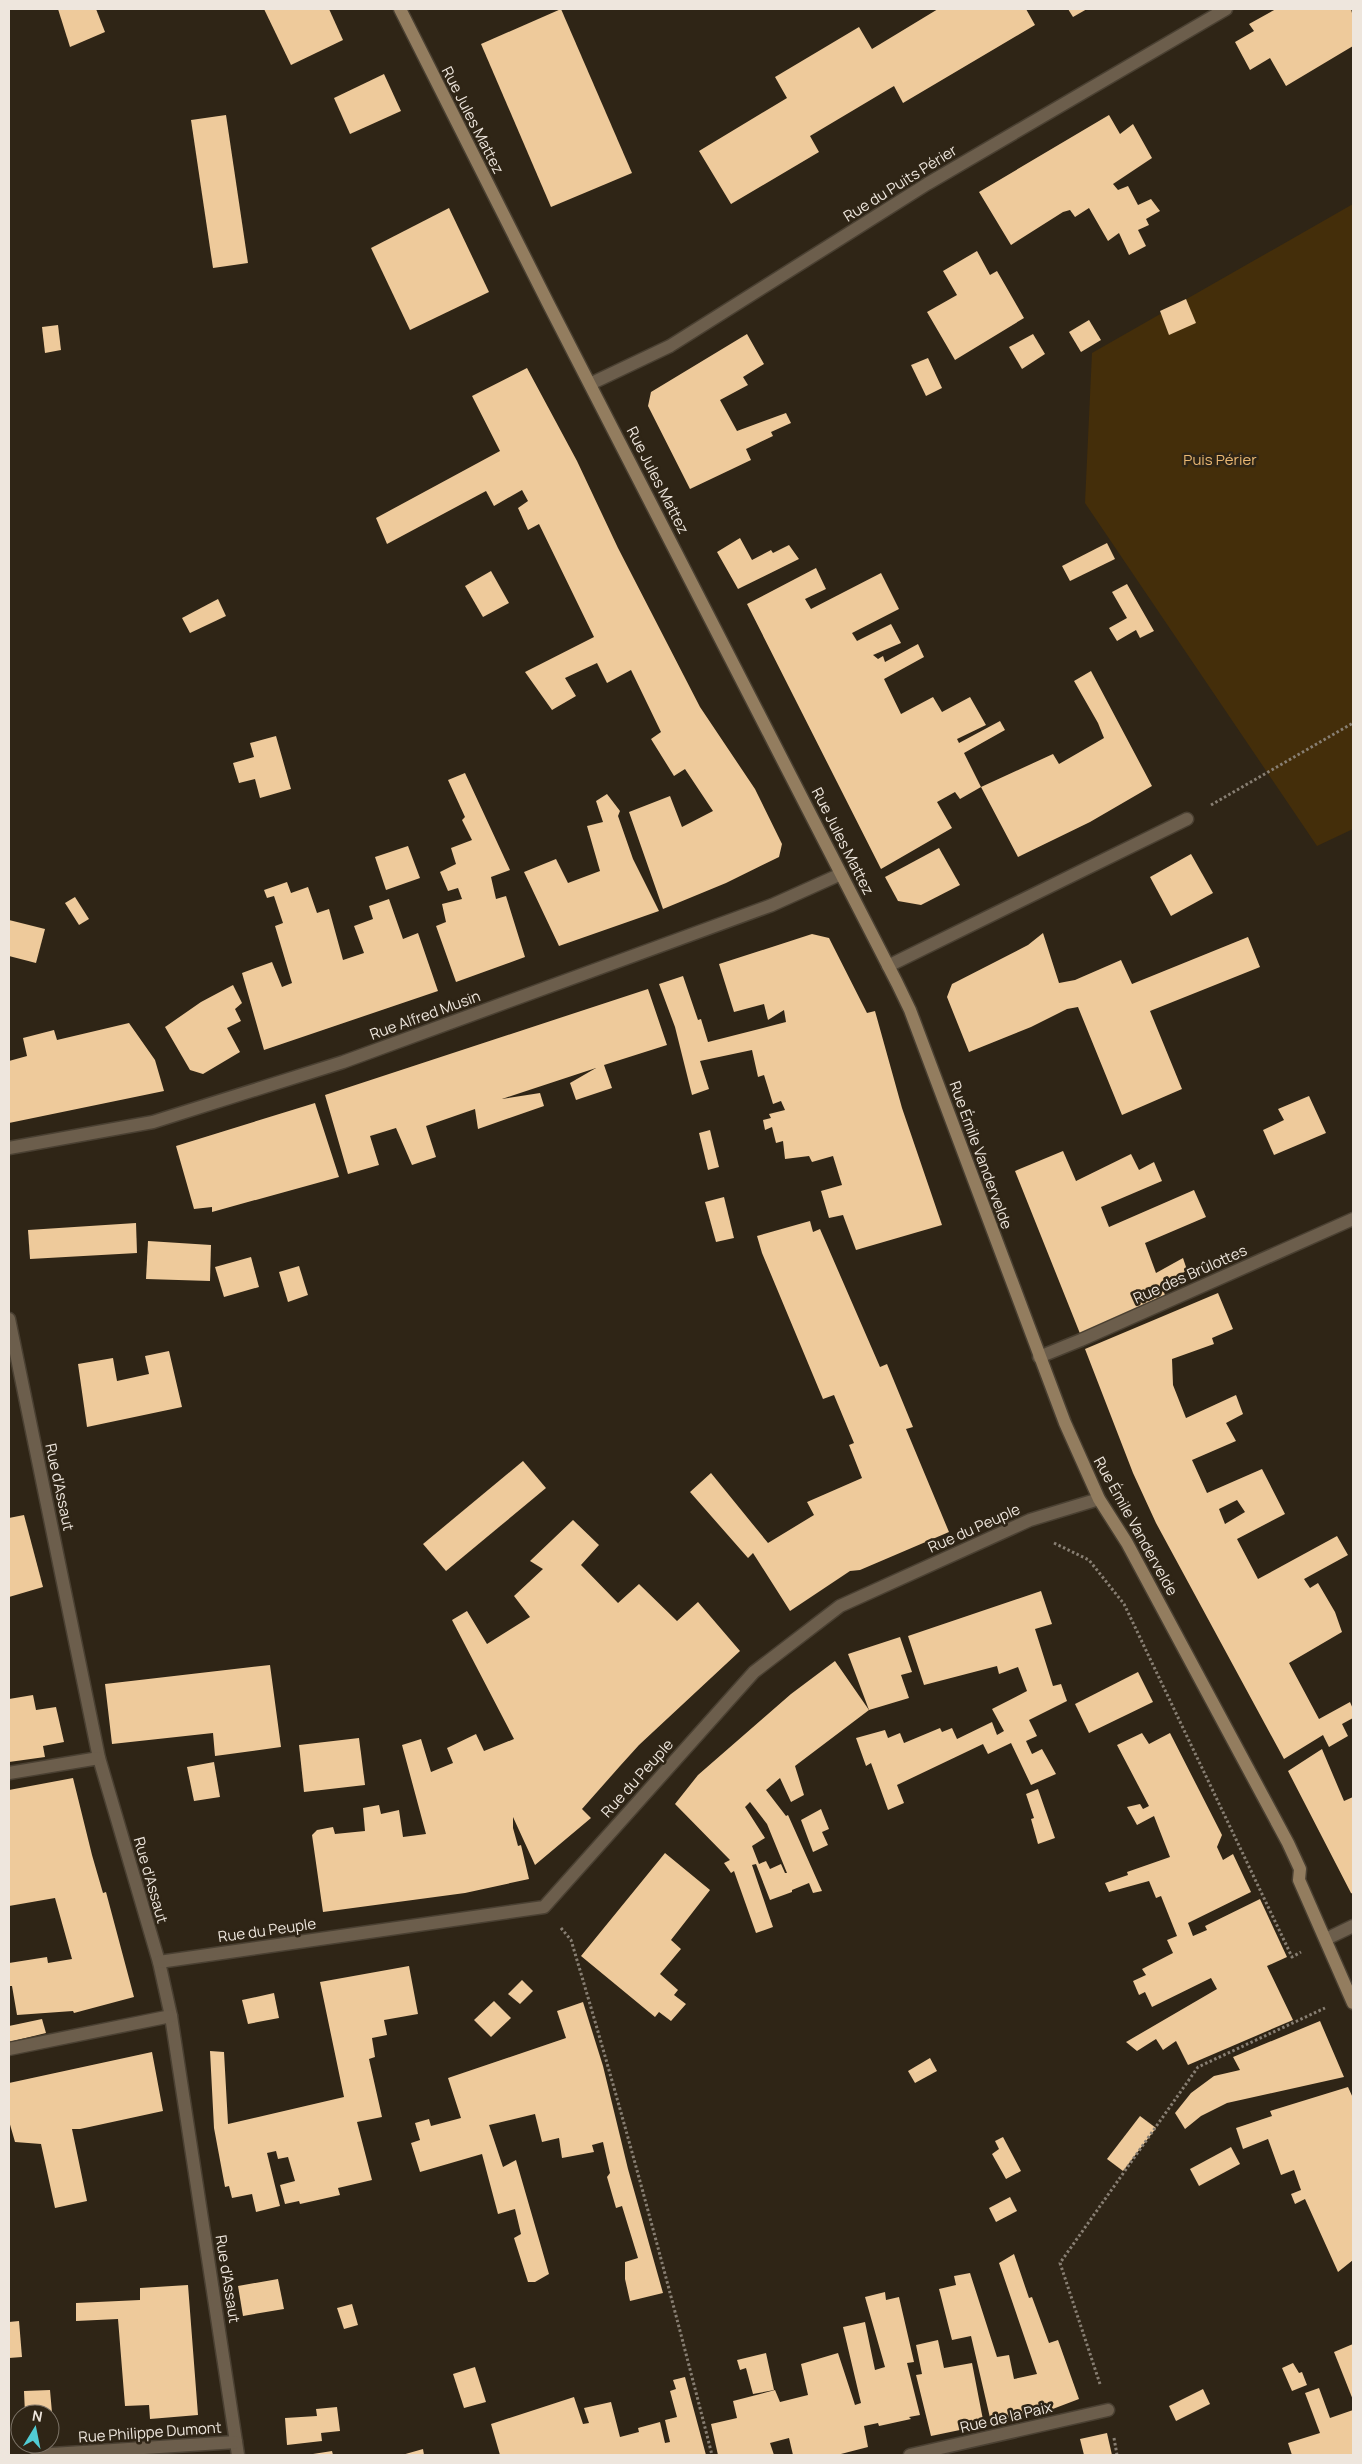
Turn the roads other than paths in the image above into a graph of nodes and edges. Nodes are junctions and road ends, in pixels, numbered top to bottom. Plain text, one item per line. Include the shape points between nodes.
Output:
1 (400, 9) edge
2 (1226, 9) edge
3 (590, 384) junction
4 (1187, 819) road end
5 (841, 874) junction
6 (888, 966) junction
7 (9, 1148) edge
8 (1353, 1219) edge
9 (9, 1319) edge
10 (1039, 1357) junction
11 (1099, 1499) junction
12 (99, 1758) junction
13 (9, 1773) edge
14 (1353, 1926) edge
15 (1326, 1939) junction
16 (159, 1962) junction
17 (1352, 2000) edge
18 (171, 2016) junction
19 (9, 2049) edge
20 (1108, 2410) road end
21 (236, 2442) junction
22 (37, 2455) edge
23 (238, 2455) edge
24 (910, 2455) edge

1 - 3 main road, Rue Jules Mattez
2 - 3 street, Rue du Puits Périer via 927,184 670,346
3 - 5 main road, Rue Jules Mattez
4 - 6 street
5 - 6 main road, Rue Jules Mattez
5 - 7 street, Rue Alfred Musin via 772,905 343,1062 153,1122
6 - 10 main road, Rue Émile Vandervelde via 910,1010
8 - 10 street, Rue des Brûlottes
9 - 12 street, Rue d'Assaut
10 - 11 main road, Rue Émile Vandervelde
11 - 15 main road, Rue Émile Vandervelde via 1127,1543 1263,1795 1300,1869 1299,1880
11 - 16 street, Rue du Peuple via 1030,1520 840,1606 754,1672 544,1907
12 - 13 street
12 - 16 street, Rue d'Assaut
14 - 15 street
15 - 17 main road, Rue Émile Vandervelde
16 - 18 street, Rue d'Assaut
18 - 19 street
18 - 21 street, Rue d'Assaut
20 - 24 street, Rue de la Paix
21 - 22 street, Rue Philippe Dumont
21 - 23 street, Rue d'Assaut

